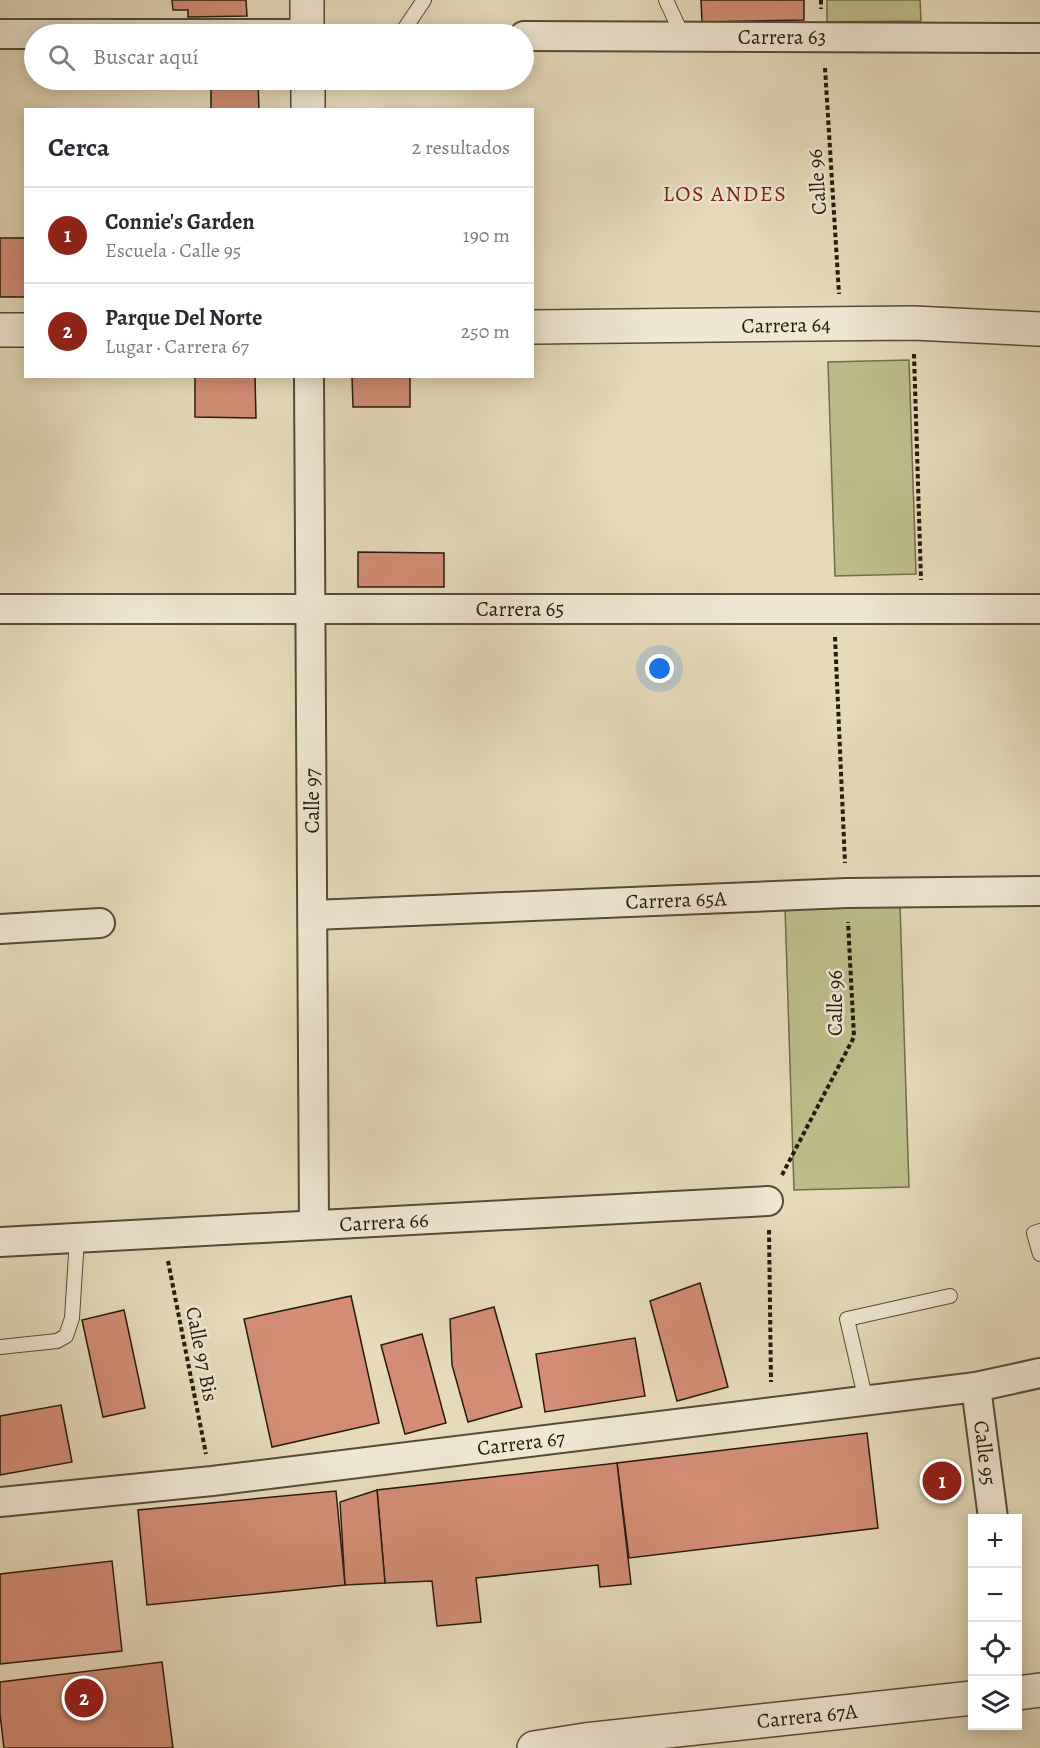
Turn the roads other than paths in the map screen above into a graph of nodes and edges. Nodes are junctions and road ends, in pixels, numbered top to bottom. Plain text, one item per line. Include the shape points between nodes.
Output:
1 (307, 0) edge
2 (424, 0) edge
3 (666, 0) edge
4 (307, 24) edge
5 (408, 24) edge
6 (0, 34) edge
7 (24, 34) edge
8 (534, 36) edge
9 (683, 37) junction
10 (1040, 38) edge
11 (308, 90) edge
12 (308, 108) edge
13 (534, 327) edge
14 (1040, 329) edge
15 (0, 330) edge
16 (24, 330) edge
17 (309, 378) edge
18 (0, 609) edge
19 (310, 609) junction
20 (1040, 609) edge
21 (1040, 891) edge
22 (313, 915) junction
23 (100, 923) dead end
24 (0, 929) edge
25 (768, 1201) road end
26 (314, 1226) junction
27 (1040, 1231) edge
28 (77, 1238) junction
29 (0, 1242) edge
30 (1040, 1254) edge
31 (950, 1296) dead end
32 (0, 1347) edge
33 (1040, 1373) edge
34 (976, 1387) junction
35 (866, 1401) junction
36 (0, 1502) edge
37 (992, 1514) edge
38 (1040, 1689) edge
39 (1022, 1692) edge
40 (968, 1698) edge
41 (534, 1748) edge

1 - 4 street
2 - 5 lane
3 - 9 lane
6 - 7 street
8 - 9 street, Carrera 63
9 - 10 street, Carrera 63
11 - 12 street
13 - 14 street, Carrera 64 via 913,323
15 - 16 street
17 - 19 street, Calle 97
18 - 19 street, Carrera 65
19 - 20 street, Carrera 65
19 - 22 street, Calle 97
21 - 22 street, Carrera 65A via 847,893
22 - 26 street, Calle 97
23 - 24 street
25 - 26 street, Carrera 66
26 - 28 street, Carrera 66
27 - 30 lane via 1034,1233
28 - 29 street, Carrera 66
28 - 32 lane via 72,1318 66,1336 57,1341
31 - 35 lane via 847,1319
33 - 34 street, Carrera 67
34 - 35 street, Carrera 67
34 - 37 street, Calle 95
35 - 36 street, Carrera 67 via 212,1481
38 - 39 street
40 - 41 street, Carrera 67A

